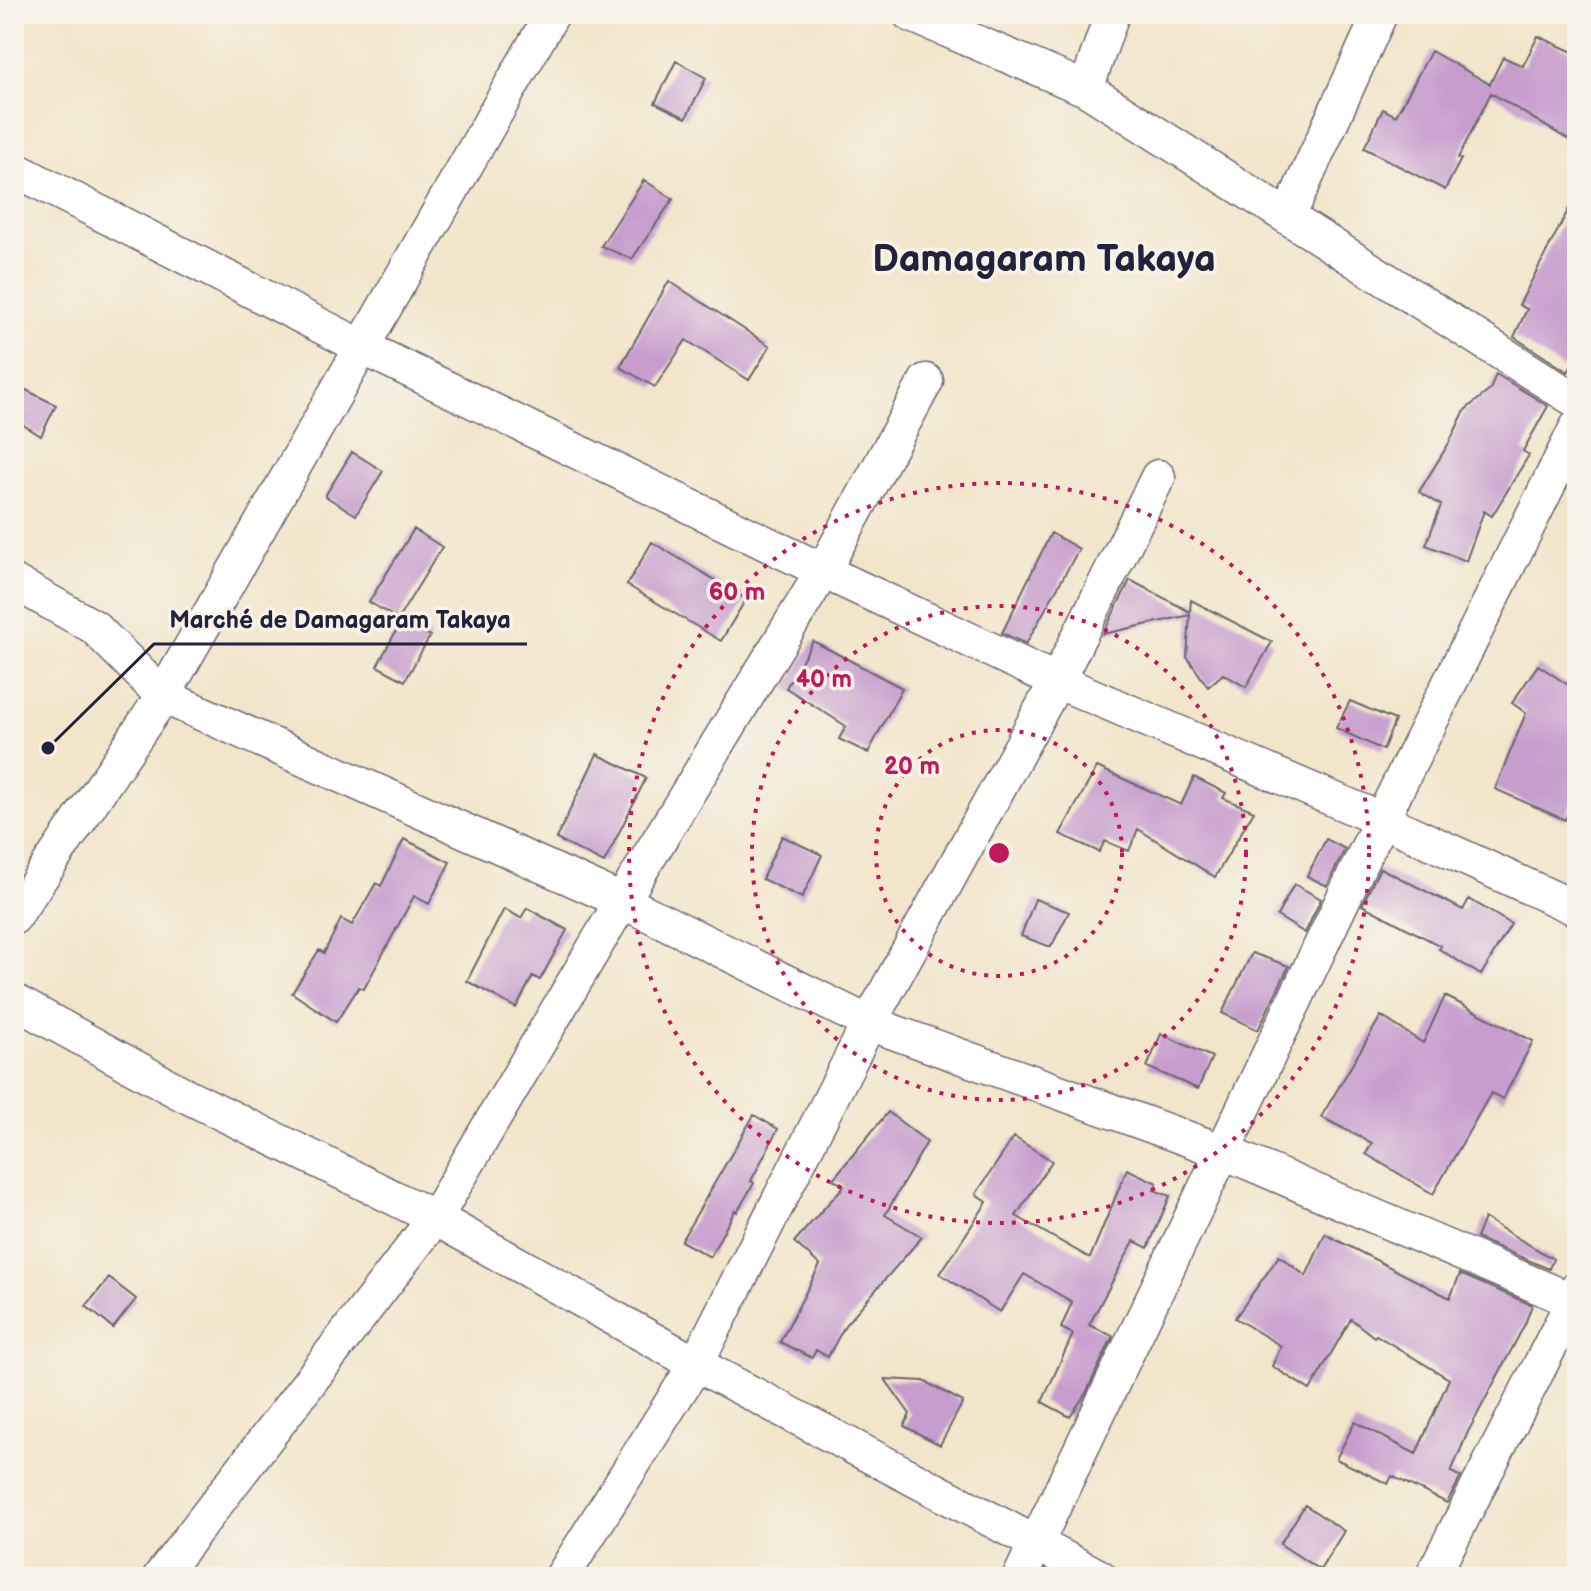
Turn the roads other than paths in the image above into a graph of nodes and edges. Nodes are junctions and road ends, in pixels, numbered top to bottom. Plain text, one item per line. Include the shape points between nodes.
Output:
1 (552, 14) edge
2 (910, 14) edge
3 (1112, 14) edge
4 (1380, 14) edge
5 (1086, 89) junction
6 (14, 169) edge
7 (1288, 217) junction
8 (362, 347) junction
9 (926, 381) dead end
10 (1577, 401) edge
11 (1577, 427) edge
12 (1158, 477) dead end
13 (823, 571) junction
14 (14, 582) edge
15 (1057, 681) junction
16 (163, 696) junction
17 (1382, 820) junction
18 (622, 901) junction
19 (1577, 909) edge
20 (14, 917) edge
21 (14, 1001) edge
22 (869, 1023) junction
23 (1224, 1152) junction
24 (435, 1218) junction
25 (1576, 1297) edge
26 (696, 1364) junction
27 (1037, 1543) junction
28 (160, 1577) edge
29 (562, 1577) edge
30 (1020, 1577) edge
31 (1100, 1577) edge
32 (1432, 1577) edge

1 - 8 street
2 - 5 street
3 - 5 street
4 - 7 street
5 - 7 street
6 - 8 street
7 - 10 street
8 - 13 street
8 - 16 street
9 - 13 street
11 - 17 street
12 - 15 street
13 - 15 street
13 - 18 street
14 - 16 street via 94,627
15 - 17 street
15 - 22 street
16 - 18 street
16 - 20 street
17 - 19 street
17 - 23 street
18 - 22 street
18 - 24 street
21 - 24 street via 183,1094
22 - 23 street
22 - 26 street
23 - 25 street
23 - 27 street
24 - 26 street
24 - 28 street
25 - 32 street
26 - 27 street
26 - 29 street
27 - 30 street
27 - 31 street

